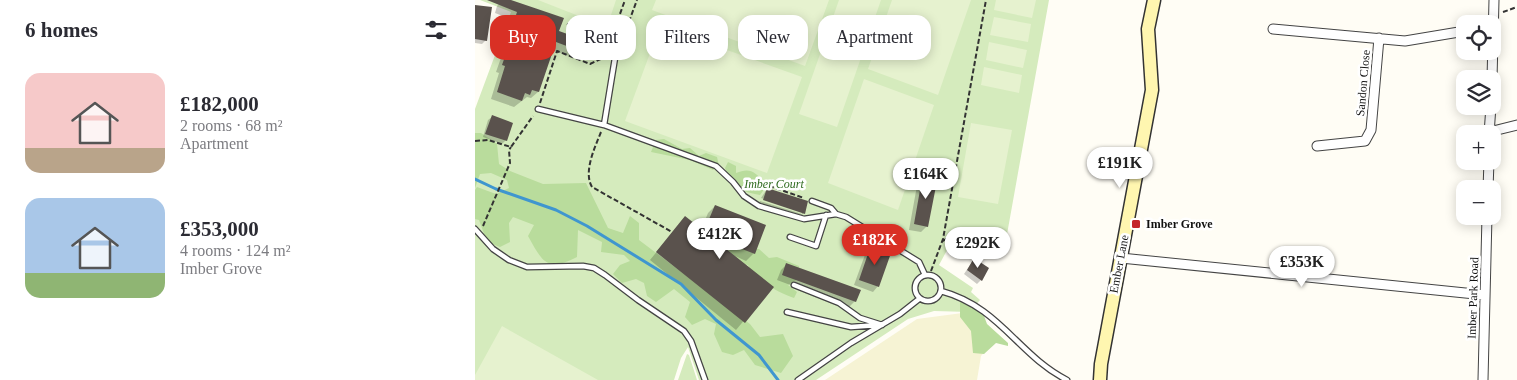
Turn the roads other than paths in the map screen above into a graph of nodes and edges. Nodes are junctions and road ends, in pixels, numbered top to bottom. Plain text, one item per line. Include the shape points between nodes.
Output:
1 (1154, 0) edge
2 (1494, 0) edge
3 (1495, 15) edge
4 (1273, 29) dead end
5 (1456, 32) edge
6 (1379, 38) junction
7 (614, 60) edge
8 (538, 109) road end
9 (604, 125) junction
10 (1517, 125) edge
11 (1501, 130) edge
12 (1317, 146) dead end
13 (812, 200) road end
14 (836, 214) junction
15 (826, 215) junction
16 (1487, 225) edge
17 (475, 229) edge
18 (790, 237) dead end
19 (1121, 258) junction
20 (927, 275) junction
21 (794, 285) dead end
22 (941, 291) junction
23 (1485, 295) junction
24 (919, 299) junction
25 (787, 312) dead end
26 (882, 325) junction
27 (800, 378) edge
28 (705, 380) edge
29 (1067, 380) edge
30 (1099, 380) edge
31 (1483, 380) edge

1 - 19 main road, Ember Lane via 1148,29 1152,90
2 - 3 street
4 - 6 street, Sandon Close
5 - 6 street, Sandon Close via 1405,41
6 - 12 street, Sandon Close via 1371,130 1365,141
7 - 9 lane
8 - 9 lane
9 - 15 lane via 717,166 744,196 759,206 804,219
10 - 11 street
13 - 14 lane via 831,208
14 - 15 lane
14 - 20 lane via 861,225 919,262
15 - 18 lane via 817,246
16 - 23 street, Imber Park Road
17 - 28 lane via 493,250 527,267 583,266 605,275 684,330
19 - 23 street
19 - 30 main road, Ember Lane
20 - 22 lane via 939,282
20 - 24 lane via 918,279 914,286
21 - 26 lane via 839,303 860,318
22 - 24 lane via 932,301
22 - 29 lane via 967,300 985,311 1052,373
23 - 31 street, Imber Park Road
24 - 26 lane
25 - 26 lane via 851,327
26 - 27 lane

